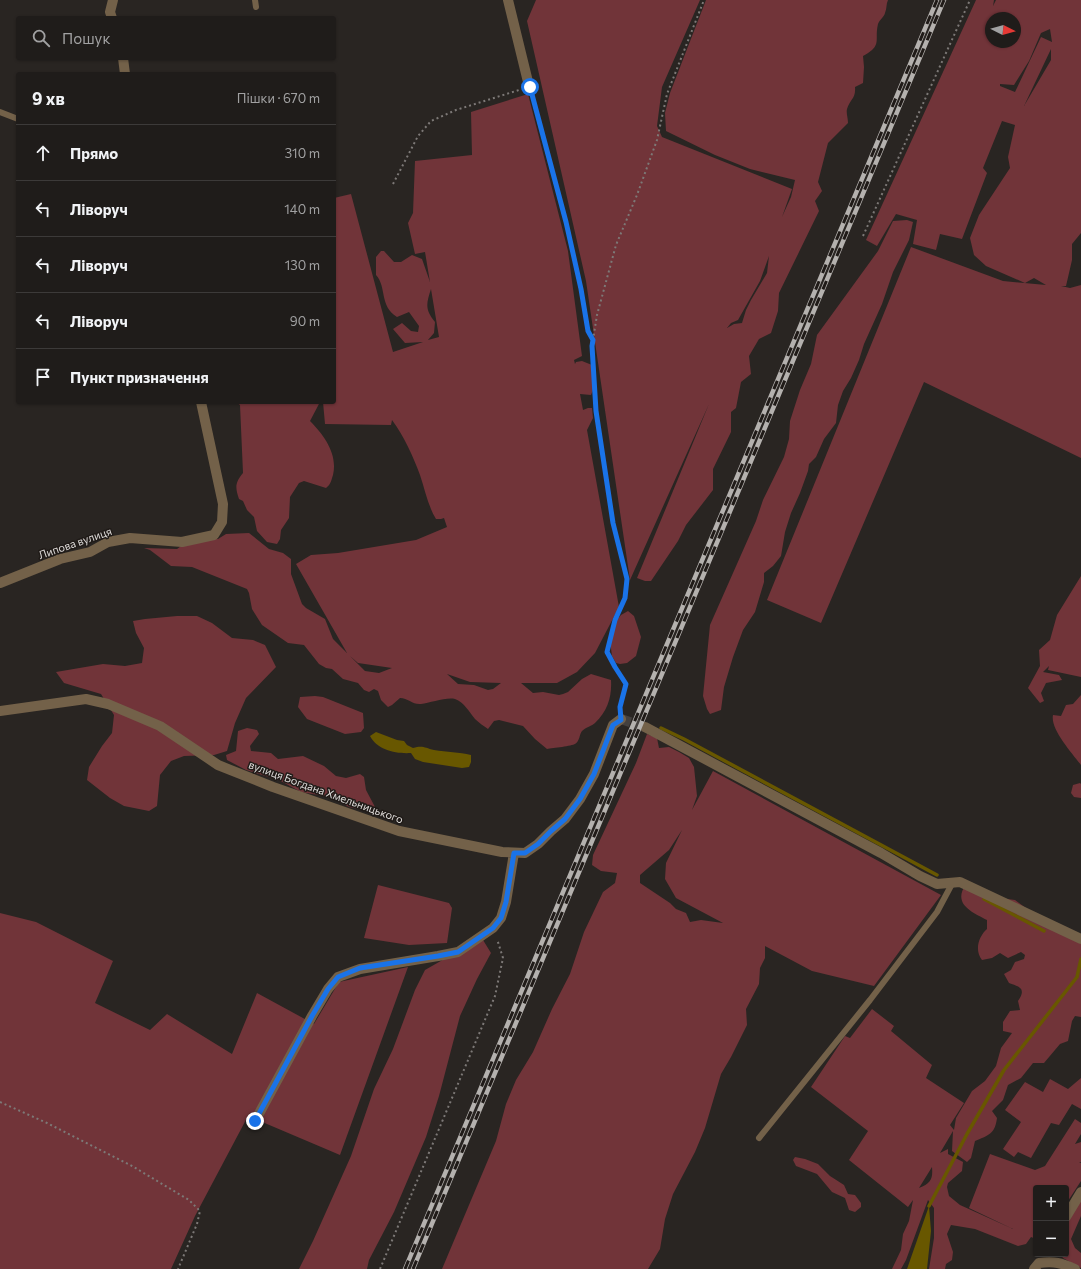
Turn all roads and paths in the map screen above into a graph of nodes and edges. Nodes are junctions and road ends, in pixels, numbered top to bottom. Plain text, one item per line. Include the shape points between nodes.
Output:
1 (113, 0) edge
2 (508, 0) edge
3 (704, 0) edge
4 (970, 0) edge
5 (111, 16) edge
6 (123, 60) edge
7 (125, 72) edge
8 (530, 89) junction
9 (0, 112) edge
10 (16, 118) edge
11 (393, 184) dead end
12 (863, 236) dead end
13 (593, 340) junction
14 (201, 404) edge
15 (0, 583) edge
16 (0, 711) edge
17 (621, 720) joint
18 (645, 727) tunnel mouth
19 (514, 853) junction
20 (953, 882) junction
21 (493, 928) junction
22 (1079, 938) edge
23 (0, 1102) edge
24 (255, 1121) dead end
25 (759, 1138) dead end
26 (1081, 1192) edge
27 (1069, 1211) edge
28 (1052, 1258) edge
29 (178, 1269) edge
30 (380, 1269) edge
31 (1034, 1269) edge
32 (1075, 1269) edge

1 - 5 street
2 - 8 street
3 - 13 path via 667,94 657,140 616,246 597,315
4 - 12 path
6 - 7 street
8 - 11 path via 456,110 431,121 418,136
8 - 13 path via 566,222 588,331
9 - 10 lane
13 - 17 path via 596,411 613,523 627,579 625,598 615,620 607,652 626,684 620,707
14 - 15 street, Липова вулиця via 223,504 222,522 214,535 182,542 130,538 108,542 90,552 60,559
16 - 19 street, вулиця Богдана Хмельницького via 86,699 108,704 160,726 218,765 272,787 400,831
17 - 19 street via 613,725 594,774 565,819 525,853
18 - 20 street via 920,876 937,884
19 - 21 street via 506,902 501,918
20 - 22 street via 960,882
20 - 25 lane via 937,912
21 - 24 street via 458,952 360,968 338,977 312,1016
21 - 30 path via 503,958 495,996
23 - 29 path via 132,1166 189,1200 200,1211
26 - 27 street
28 - 31 street
28 - 32 street

